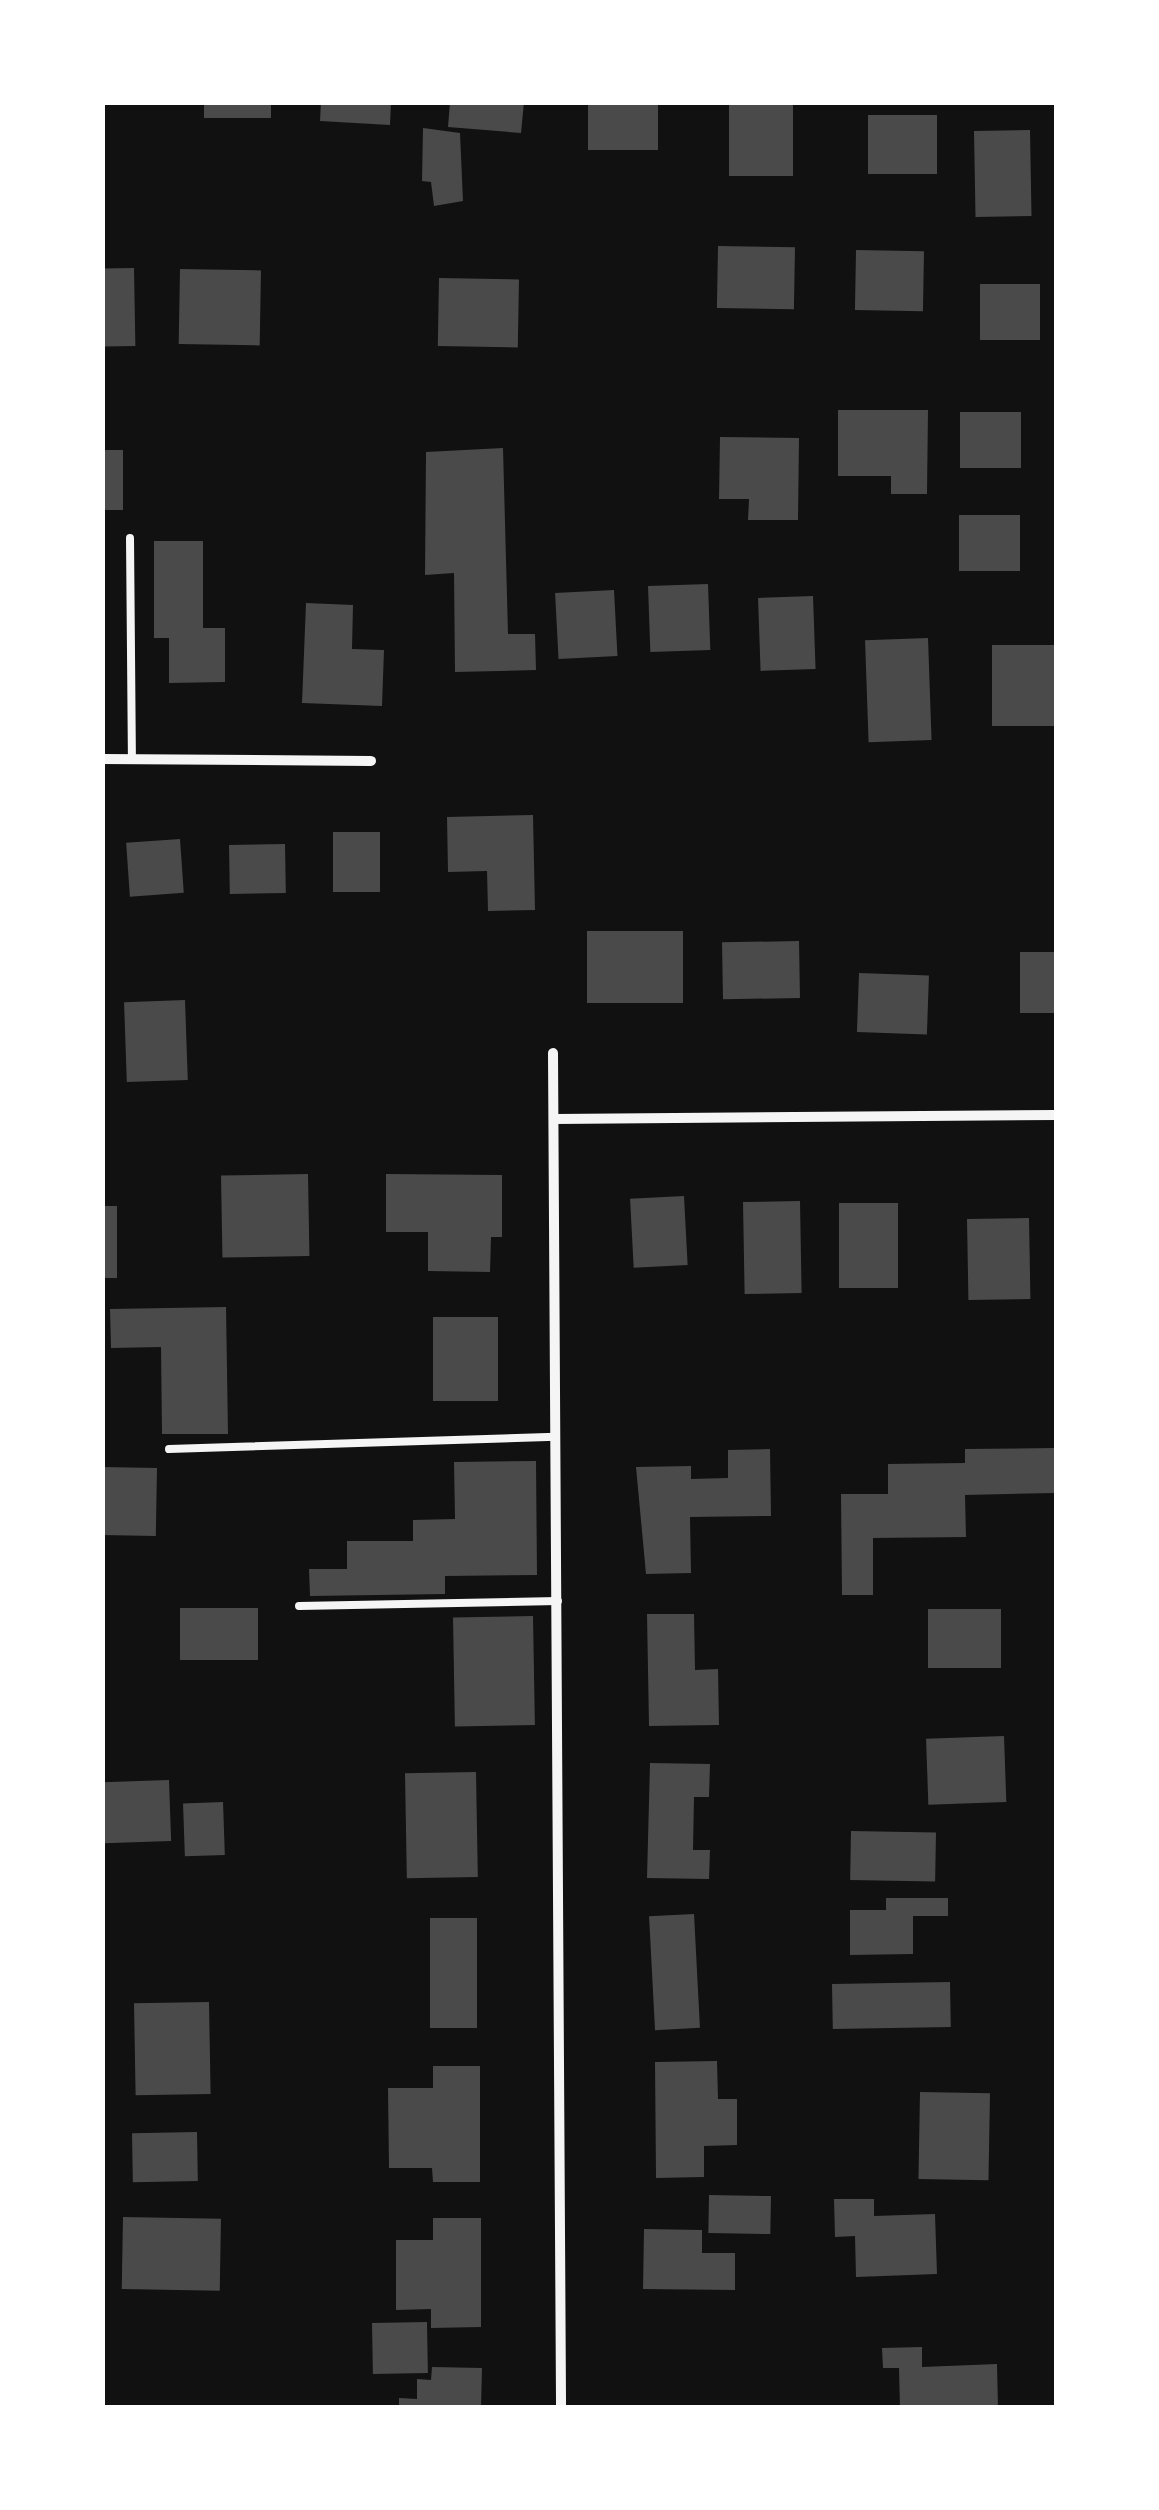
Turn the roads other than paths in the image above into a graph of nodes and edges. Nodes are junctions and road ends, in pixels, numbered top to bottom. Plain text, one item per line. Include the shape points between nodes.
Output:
1 (130, 538) dead end
2 (102, 759) edge
3 (132, 759) junction
4 (371, 761) dead end
5 (553, 1053) dead end
6 (1056, 1115) edge
7 (555, 1119) junction
8 (556, 1437) junction
9 (170, 1449) dead end
10 (558, 1601) junction
11 (299, 1606) dead end
12 (561, 2408) edge

1 - 3 lane
2 - 3 street
3 - 4 street
5 - 7 street
6 - 7 street
7 - 8 street
8 - 9 lane
8 - 10 street
10 - 11 lane
10 - 12 street

